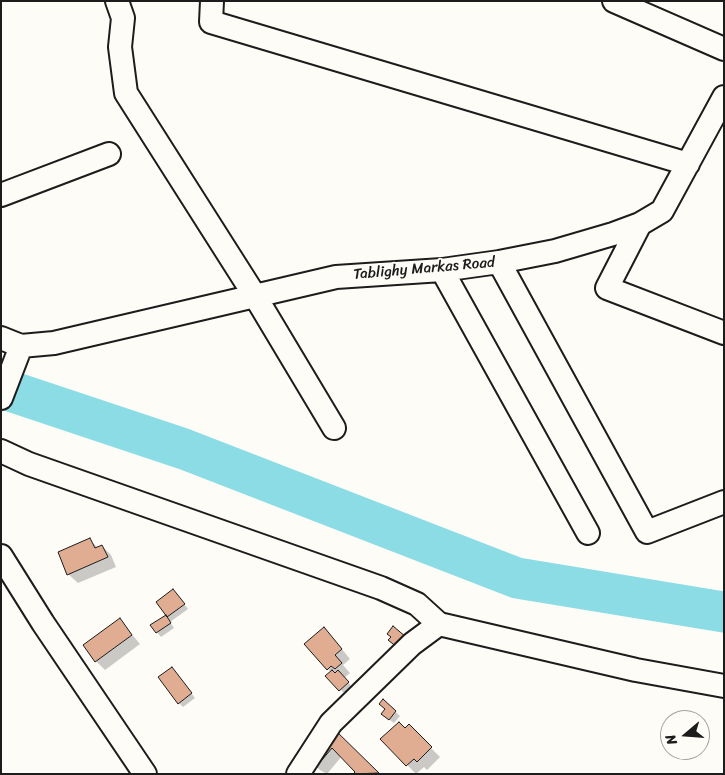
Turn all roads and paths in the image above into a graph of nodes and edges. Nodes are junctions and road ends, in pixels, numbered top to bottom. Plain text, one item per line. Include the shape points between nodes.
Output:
1 (118, 1) edge
2 (212, 1) edge
3 (614, 1) edge
4 (724, 49) edge
5 (724, 96) edge
6 (109, 154) dead end
7 (688, 164) junction
8 (1, 195) edge
9 (640, 224) junction
10 (499, 262) junction
11 (442, 270) junction
12 (254, 296) junction
13 (724, 333) edge
14 (11, 342) edge
15 (1, 398) edge
16 (334, 428) dead end
17 (1, 451) edge
18 (724, 502) edge
19 (588, 533) dead end
20 (1, 556) edge
21 (439, 624) junction
22 (724, 686) edge
23 (145, 774) edge
24 (298, 774) edge

1 - 12 street via 123,18 120,47 126,93
2 - 7 street via 211,22
3 - 4 street
5 - 7 street, Tablighy Markas Road
6 - 8 street
7 - 9 street, Tablighy Markas Road via 662,211
9 - 10 street, Tablighy Markas Road via 555,251
9 - 13 street via 607,288
10 - 11 street, Tablighy Markas Road
10 - 18 street via 647,532
11 - 12 street, Tablighy Markas Road via 336,277
11 - 19 street
12 - 14 street, Tablighy Markas Road via 54,343
12 - 16 street
14 - 15 street
17 - 21 street via 29,464 381,588 417,604
20 - 23 street
21 - 22 street via 636,670
21 - 24 street via 412,644 331,723

